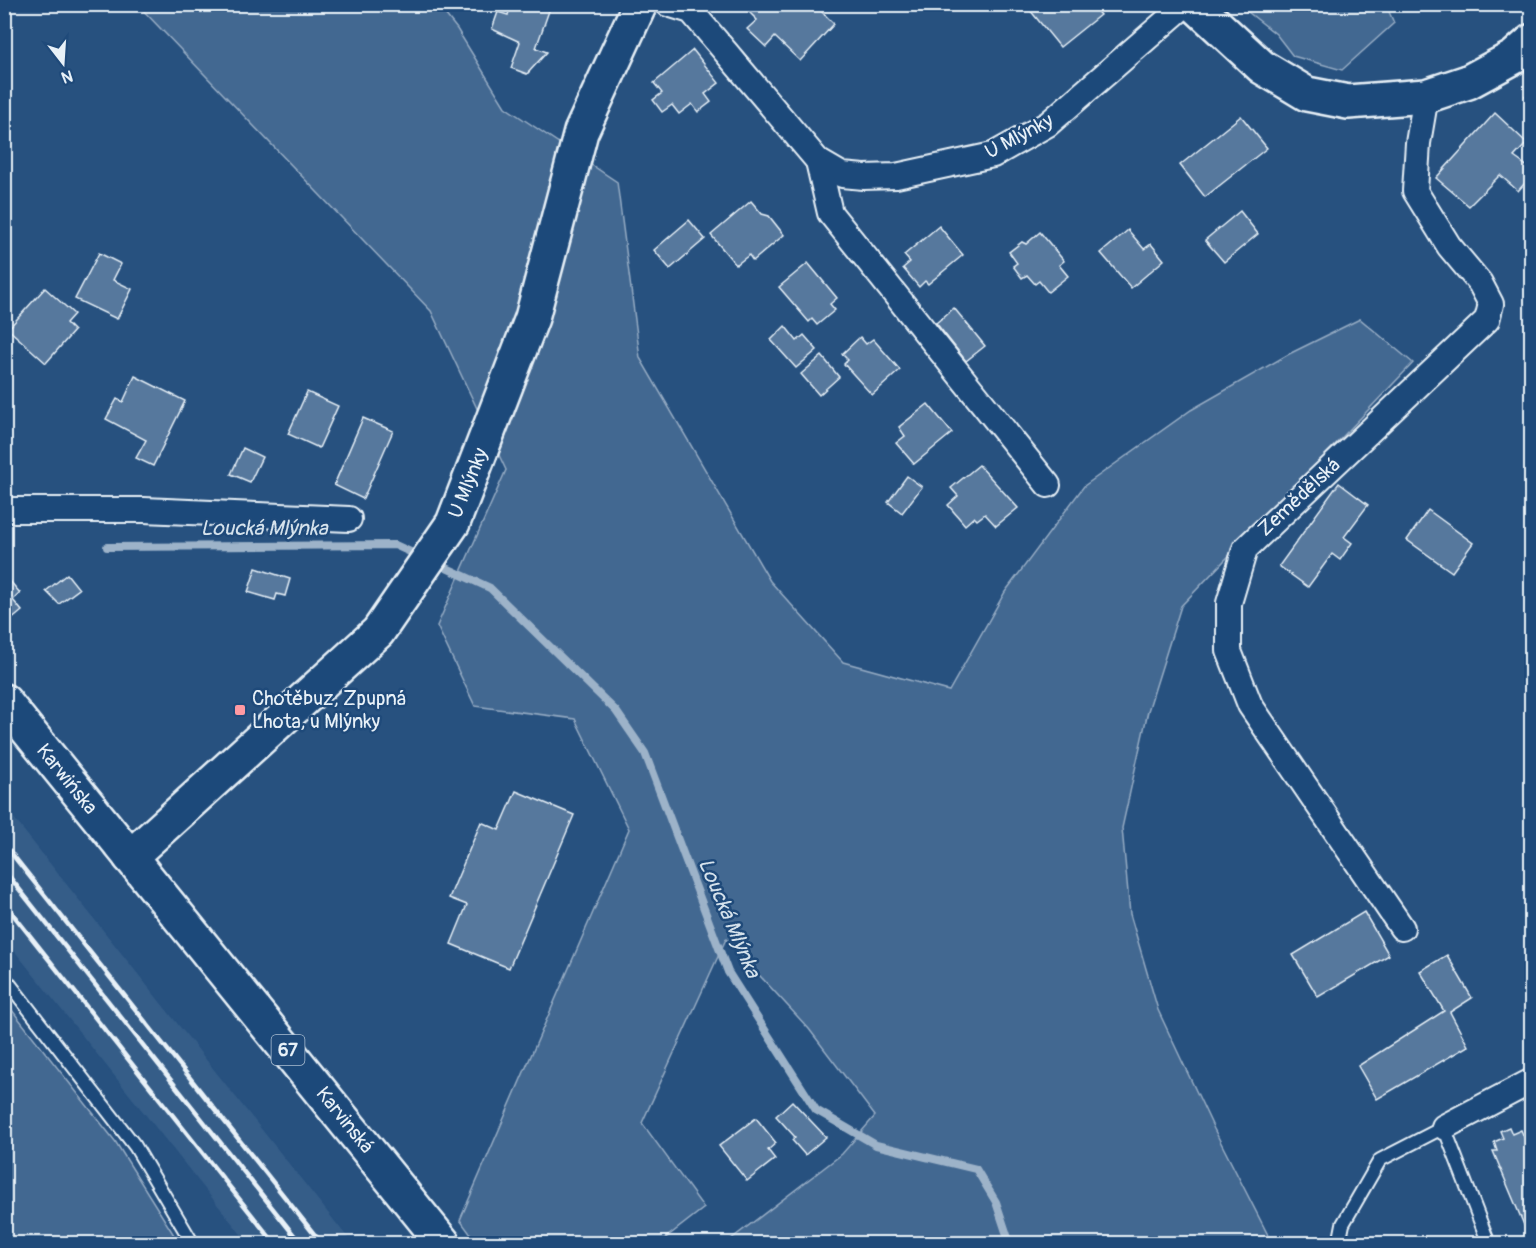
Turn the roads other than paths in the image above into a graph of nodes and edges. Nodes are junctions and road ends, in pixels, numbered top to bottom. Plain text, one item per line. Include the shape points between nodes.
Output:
1 (640, 4) edge
2 (668, 4) edge
3 (1186, 4) edge
4 (1194, 4) edge
5 (1532, 41) edge
6 (1426, 96) junction
7 (818, 160) junction
8 (1048, 485) dead end
9 (4, 510) edge
10 (349, 519) dead end
11 (4, 701) edge
12 (130, 857) junction
13 (1402, 928) dead end
14 (4, 977) edge
15 (1532, 1081) edge
16 (1444, 1127) junction
17 (193, 1244) edge
18 (444, 1244) edge
19 (1340, 1244) edge
20 (1489, 1244) edge

1 - 12 street, U Mlýnky via 581,132 532,318 453,523 378,632
2 - 7 street, U Mlýnky via 691,11
3 - 7 street, U Mlýnky via 1048,124 993,155 896,176 864,177 842,175
4 - 6 street via 1262,66 1307,94 1348,102
5 - 6 street via 1514,57 1467,82
6 - 13 street, Zemědělská via 1415,190 1449,246 1480,283 1491,304 1487,320 1245,549 1229,603 1229,651 1250,705
7 - 8 street, U Mlýnky via 830,213
9 - 10 street via 144,510
11 - 12 street, Karwińska / 67
12 - 18 street, Karvinská / 67
14 - 17 lane via 135,1146
15 - 16 street
16 - 19 lane via 1380,1160 1343,1224
16 - 20 lane

